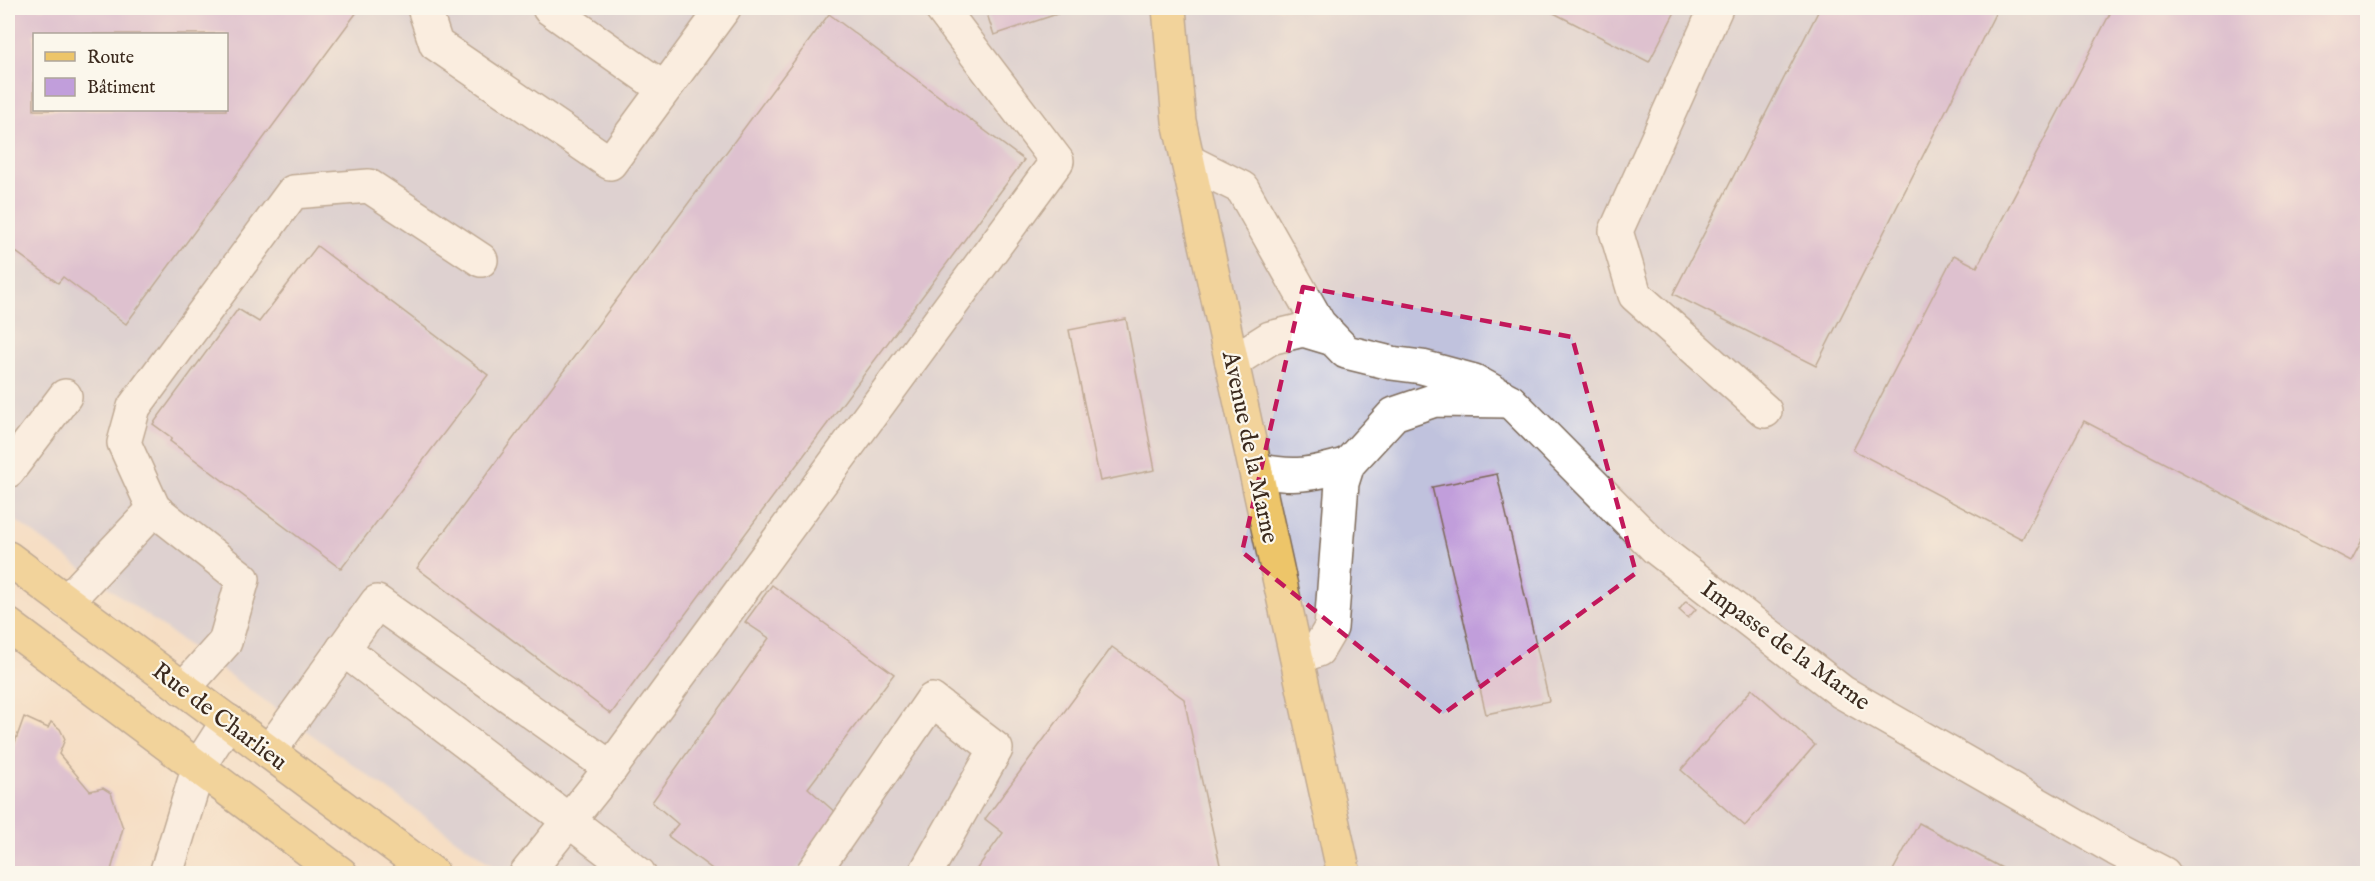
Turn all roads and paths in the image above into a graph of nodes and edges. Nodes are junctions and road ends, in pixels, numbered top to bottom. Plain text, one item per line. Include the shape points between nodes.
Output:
1 (424, 8) edge
2 (549, 8) edge
3 (724, 8) edge
4 (941, 8) edge
5 (1716, 8) edge
6 (1169, 10) edge
7 (664, 89) junction
8 (1188, 161) junction
9 (481, 260) dead end
10 (1333, 339) junction
11 (1232, 362) junction
12 (65, 396) dead end
13 (1510, 401) junction
14 (1765, 411) dead end
15 (1348, 464) junction
16 (1256, 470) junction
17 (8, 471) edge
18 (154, 509) junction
19 (8, 558) edge
20 (66, 602) junction
21 (8, 626) edge
22 (343, 649) junction
23 (1297, 657) junction
24 (183, 688) junction
25 (228, 721) junction
26 (269, 752) junction
27 (199, 766) junction
28 (611, 768) junction
29 (569, 820) junction
30 (166, 873) edge
31 (340, 873) edge
32 (433, 873) edge
33 (526, 873) edge
34 (639, 873) edge
35 (812, 873) edge
36 (925, 873) edge
37 (1344, 873) edge
38 (2163, 873) edge

1 - 7 street via 436,45 610,163
2 - 7 street
3 - 7 street
4 - 28 street via 1057,161
5 - 14 street via 1616,231 1635,295
6 - 8 main road, Avenue de la Marne via 1179,121
8 - 10 street, Impasse de la Marne via 1242,188 1319,324
8 - 11 main road, Avenue de la Marne
9 - 18 street via 369,186 293,192 134,407 124,442
10 - 11 street, Impasse de la Marne via 1303,330 1270,338
10 - 13 street, Impasse de la Marne via 1346,352 1473,381
11 - 16 main road, Avenue de la Marne
12 - 17 street
13 - 15 street via 1435,400 1394,414
13 - 38 street, Impasse de la Marne via 1656,548 1842,692
15 - 16 street via 1312,475
15 - 23 street via 1342,483 1331,628 1318,650
16 - 23 main road, Avenue de la Marne
18 - 20 street
18 - 24 street via 243,579 225,642
19 - 20 main road, Rue de Charlieu
20 - 24 main road, Rue de Charlieu
21 - 27 main road
22 - 26 street
22 - 28 street via 377,602
22 - 29 street
23 - 37 main road, Avenue de la Marne
24 - 25 main road, Rue de Charlieu
25 - 26 main road, Rue de Charlieu
25 - 27 street
26 - 32 main road, Rue de Charlieu
27 - 30 street
27 - 31 main road
28 - 29 street
29 - 33 street
29 - 34 street
35 - 36 street via 932,700 996,749

